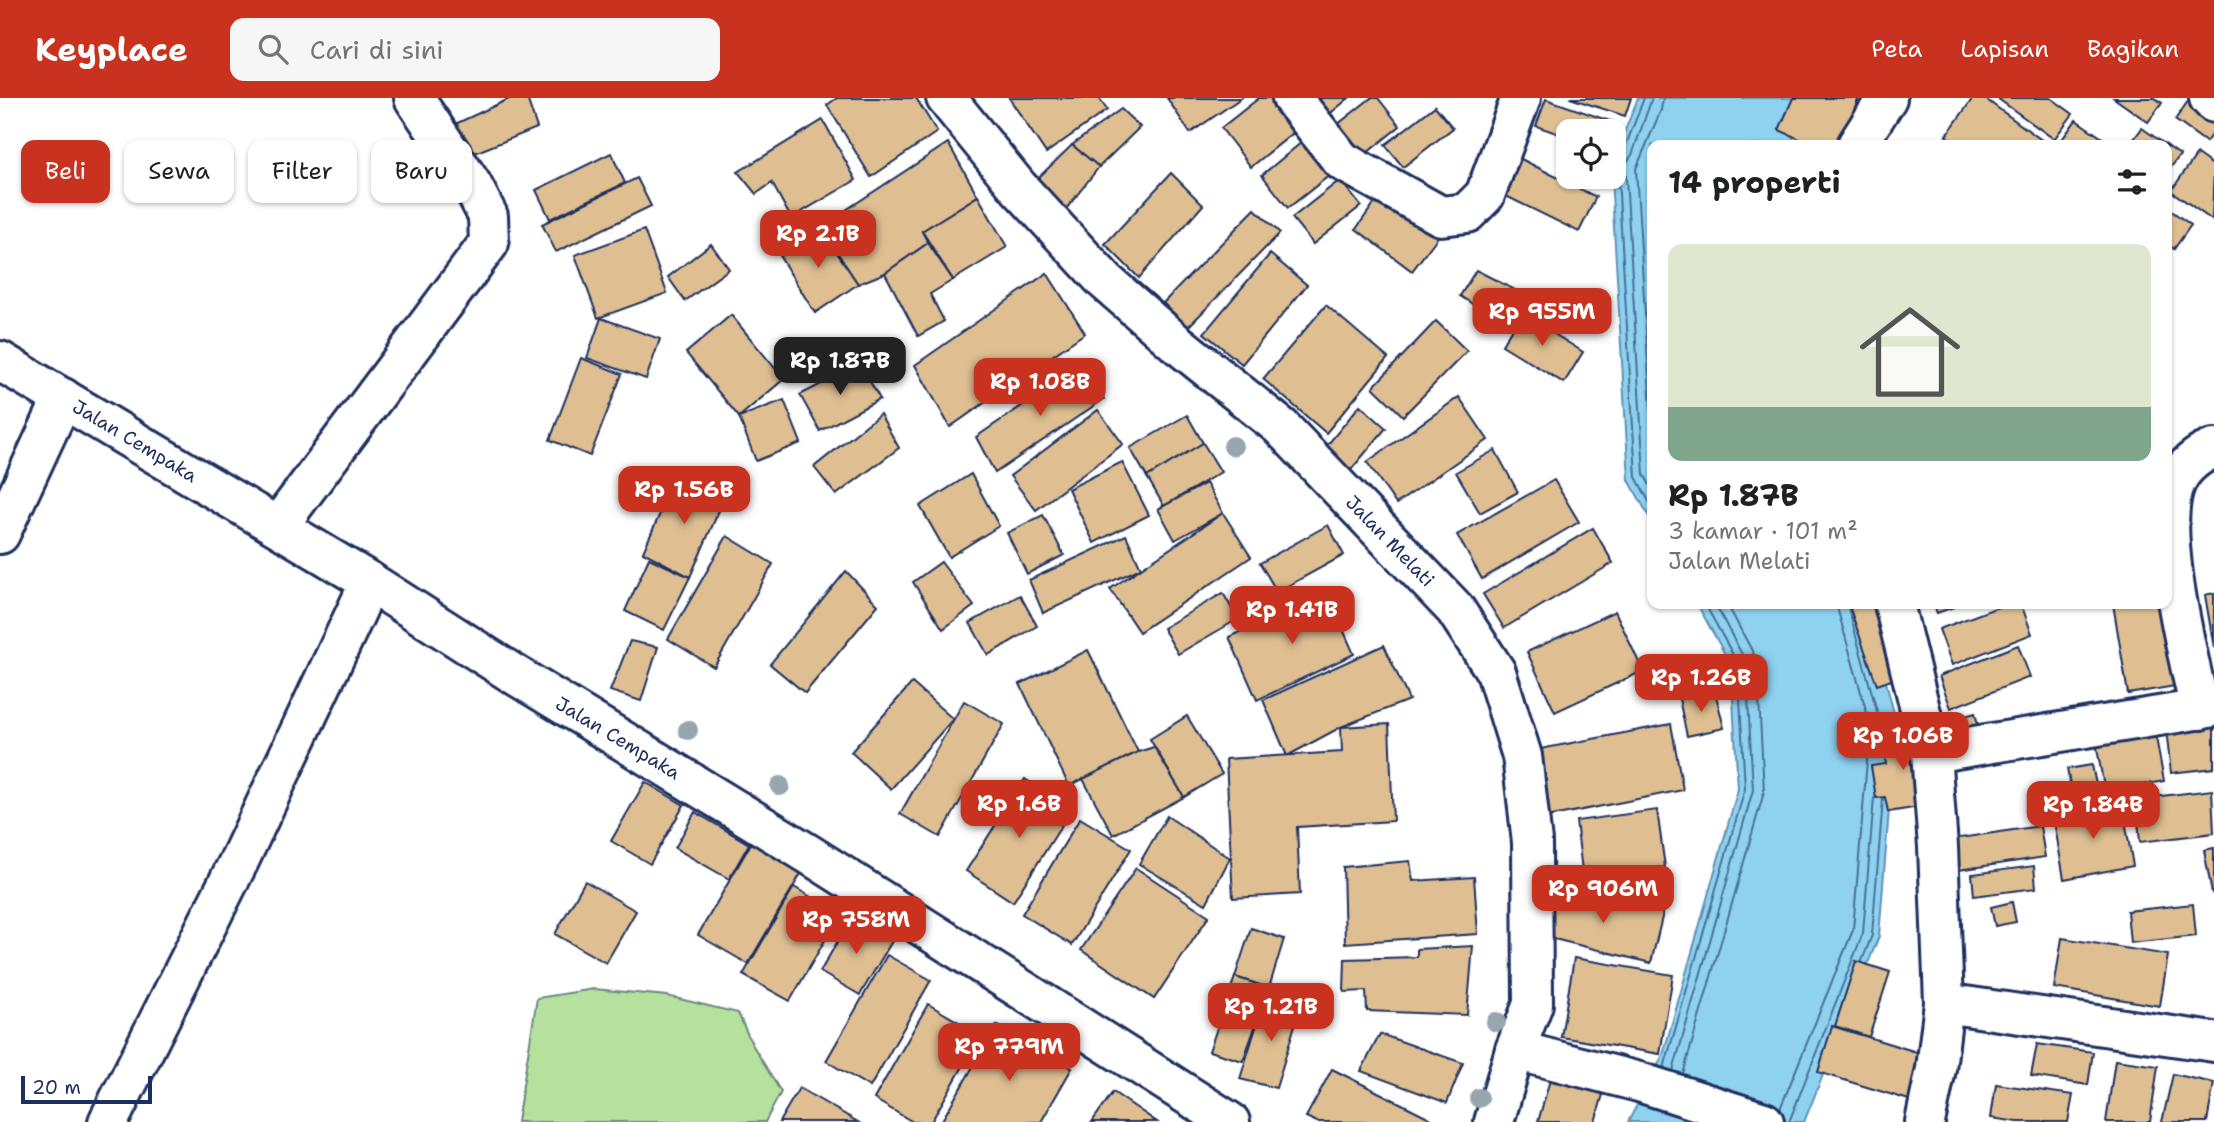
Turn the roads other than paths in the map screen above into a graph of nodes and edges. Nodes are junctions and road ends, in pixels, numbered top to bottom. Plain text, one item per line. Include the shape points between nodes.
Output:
1 (414, 98) edge
2 (946, 98) edge
3 (1292, 98) edge
4 (1521, 98) edge
5 (1888, 98) edge
6 (2208, 98) edge
7 (2214, 103) edge
8 (1860, 140) edge
9 (0, 361) edge
10 (63, 398) junction
11 (2214, 449) edge
12 (2172, 502) edge
13 (278, 526) junction
14 (0, 534) edge
15 (2172, 536) edge
16 (370, 582) junction
17 (1895, 609) edge
18 (2207, 709) edge
19 (1931, 753) junction
20 (1944, 1003) junction
21 (2214, 1042) edge
22 (1515, 1050) junction
23 (108, 1122) edge
24 (1230, 1122) edge
25 (1494, 1122) edge
26 (1764, 1122) edge
27 (1925, 1122) edge

1 - 13 street via 472,185 488,216 489,243
2 - 22 street, Jalan Melati via 1018,187 1105,281 1300,446 1455,609 1496,672 1522,756 1532,842 1533,1004
3 - 4 street via 1342,161 1441,216 1467,213 1485,195
5 - 8 street
6 - 7 street
9 - 10 street, Jalan Cempaka
10 - 13 street, Jalan Cempaka
10 - 14 street
11 - 12 street via 2191,462 2177,480
13 - 16 street, Jalan Cempaka
15 - 18 street via 2174,594
16 - 23 street via 239,861
16 - 24 street, Jalan Cempaka
17 - 19 street
18 - 19 street
19 - 20 street
20 - 21 street
20 - 27 street
22 - 25 street, Jalan Melati
22 - 26 street via 1639,1082

